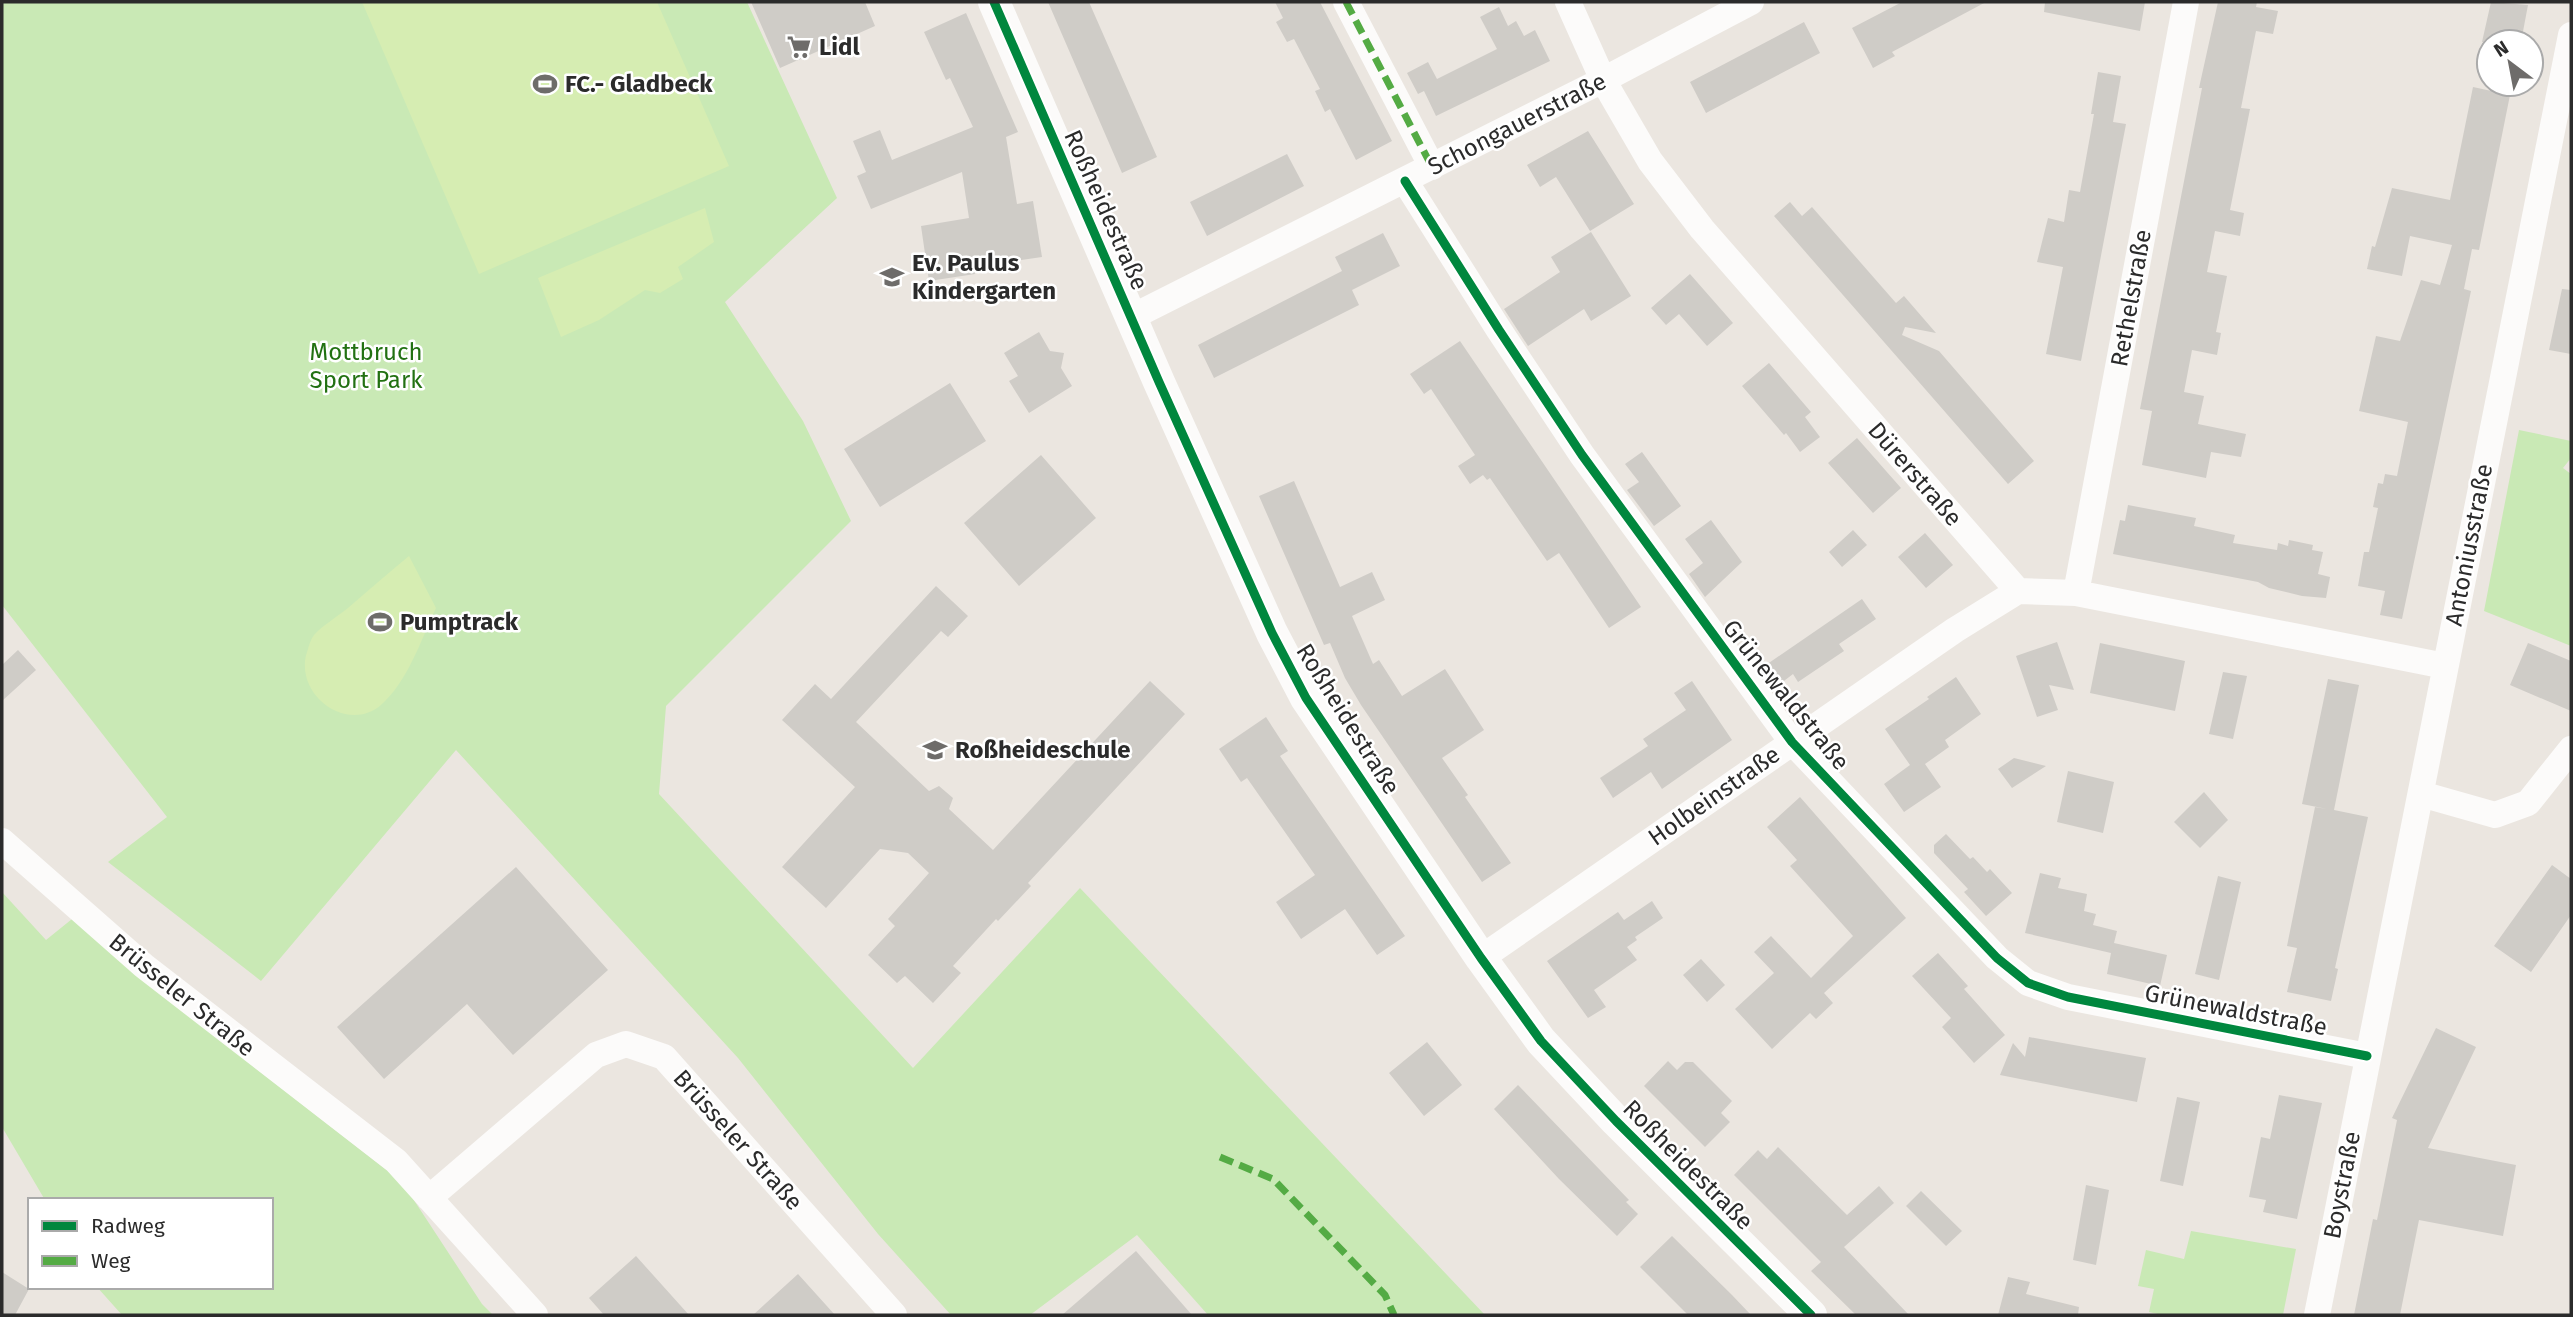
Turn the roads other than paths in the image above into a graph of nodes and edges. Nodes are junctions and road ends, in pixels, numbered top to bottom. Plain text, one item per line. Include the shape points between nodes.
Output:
1 (994, 2) edge
2 (1346, 2) edge
3 (1568, 2) edge
4 (1751, 2) edge
5 (2186, 2) edge
6 (2571, 35) edge
7 (1603, 80) junction
8 (1432, 167) junction
9 (1405, 181) junction
10 (1132, 317) junction
11 (2018, 591) junction
12 (2076, 593) junction
13 (2445, 666) junction
14 (1792, 742) junction
15 (2571, 749) edge
16 (2421, 794) junction
17 (2, 841) edge
18 (1481, 958) junction
19 (2367, 1056) junction
20 (429, 1198) junction
21 (535, 1315) edge
22 (894, 1315) edge
23 (1811, 1315) edge
24 (2317, 1315) edge

1 - 10 street, Roßheidestraße
2 - 8 street
3 - 7 street, Dürerstraße
4 - 7 street, Schongauerstraße
5 - 12 street, Rethelstraße
6 - 13 street, Antoniusstraße
7 - 8 street, Schongauerstraße
7 - 11 street, Dürerstraße via 1650,161 1702,229
8 - 9 street, Schongauerstraße
9 - 10 street, Schongauerstraße
9 - 14 street, Grünewaldstraße via 1582,454
10 - 18 street, Roßheidestraße via 1262,611 1306,698
11 - 12 street
11 - 14 street, Holbeinstraße
12 - 13 street
13 - 16 street, Antoniusstraße
14 - 18 street, Holbeinstraße
14 - 19 street, Grünewaldstraße via 1997,957 2028,983 2068,997
15 - 16 street via 2528,803 2495,815
16 - 19 street, Antoniusstraße
17 - 20 street, Brüsseler Straße via 144,966 396,1161
18 - 23 street, Roßheidestraße via 1541,1041
19 - 24 street, Boystraße
20 - 21 street, Brüsseler Straße
20 - 22 street, Brüsseler Straße via 596,1055 625,1044 664,1057

